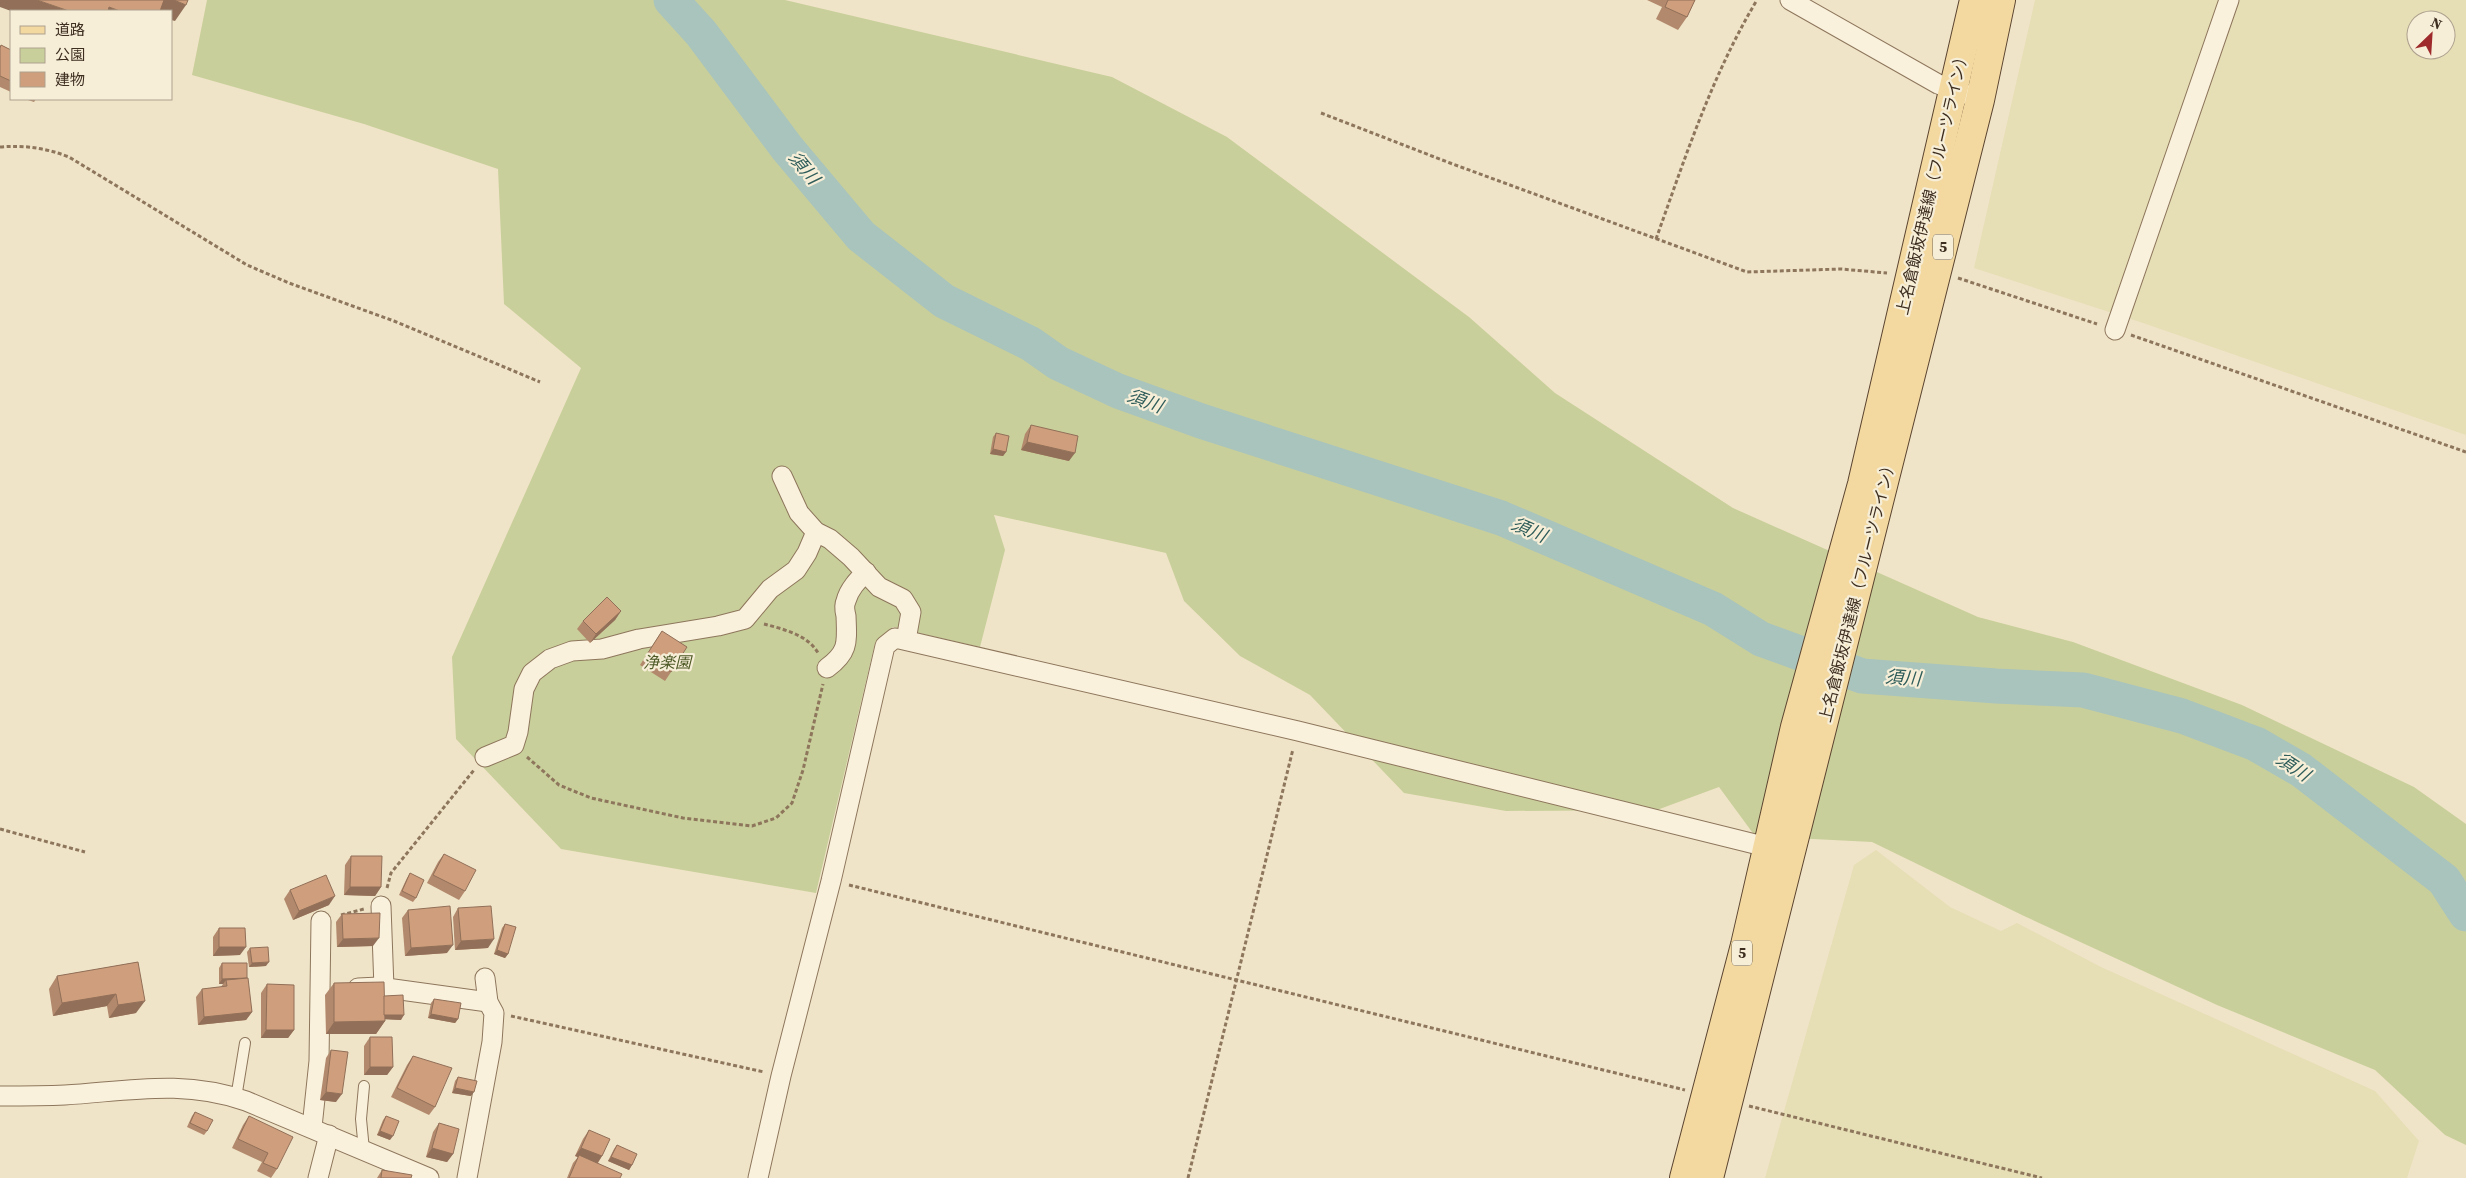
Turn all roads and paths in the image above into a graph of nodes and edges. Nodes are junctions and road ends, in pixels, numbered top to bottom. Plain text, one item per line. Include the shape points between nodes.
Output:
1 (1757, 0) edge
2 (1974, 0) edge
3 (2001, 0) edge
4 (2229, 0) edge
5 (1797, 2) edge
6 (1954, 90) junction
7 (1980, 100) junction
8 (1321, 113) dead end
9 (0, 147) edge
10 (1656, 240) junction
11 (1937, 271) junction
12 (1910, 277) junction
13 (2115, 330) junction
14 (540, 382) dead end
15 (2466, 452) edge
16 (782, 476) dead end
17 (1871, 488) junction
18 (816, 532) junction
19 (866, 572) junction
20 (745, 619) junction
21 (906, 640) junction
22 (827, 668) junction
23 (1298, 731) junction
24 (514, 745) junction
25 (484, 757) joint
26 (0, 829) edge
27 (1767, 847) junction
28 (86, 852) dead end
29 (831, 881) junction
30 (381, 906) junction
31 (321, 921) joint
32 (485, 978) dead end
33 (1236, 980) junction
34 (320, 988) junction
35 (384, 988) junction
36 (491, 1007) junction
37 (245, 1043) dead end
38 (781, 1076) junction
39 (364, 1086) dead end
40 (0, 1096) edge
41 (236, 1098) junction
42 (1717, 1098) junction
43 (320, 1131) junction
44 (364, 1150) junction
45 (318, 1178) edge
46 (429, 1178) edge
47 (467, 1178) edge
48 (758, 1178) edge
49 (1188, 1178) edge
50 (1684, 1178) edge
51 (1709, 1178) edge
52 (2042, 1178) edge

1 - 10 path via 1712,87
2 - 6 main road, 上名倉飯坂伊達線（フルーツライン） / 5
3 - 7 main road, 上名倉飯坂伊達線（フルーツライン） / 5
4 - 13 street
5 - 6 street via 1938,84
6 - 7 street
6 - 12 main road, 上名倉飯坂伊達線（フルーツライン） / 5
7 - 11 main road, 上名倉飯坂伊達線（フルーツライン） / 5
8 - 10 path
9 - 14 path via 37,147 69,157 247,265 394,321
10 - 12 path via 1747,272 1841,269
11 - 13 path
11 - 17 main road, 上名倉飯坂伊達線（フルーツライン） / 5
12 - 17 main road, 上名倉飯坂伊達線（フルーツライン） / 5
13 - 15 path
16 - 18 street via 799,514
17 - 27 main road, 上名倉飯坂伊達線（フルーツライン） / 5 via 1795,727
17 - 42 main road, 上名倉飯坂伊達線（フルーツライン） / 5 via 1821,733
18 - 19 street via 830,539
18 - 20 street via 796,570 770,589
19 - 21 street via 879,588 903,599 911,612
19 - 22 street via 845,602 846,646
20 - 22 path via 788,630 805,640 814,646
20 - 24 street via 640,638 602,649 572,651 550,659 532,673 524,689
21 - 23 street
21 - 29 street via 895,638 885,646
22 - 24 path via 792,803 776,818 752,826 683,818 591,798 559,785
23 - 27 street
23 - 33 path
24 - 25 street
25 - 30 path via 391,873
26 - 28 path
27 - 42 main road, 上名倉飯坂伊達線（フルーツライン） / 5
29 - 33 path
29 - 38 street
30 - 31 path
30 - 35 street
31 - 34 street
32 - 36 street
33 - 42 path
33 - 49 path
34 - 35 street
34 - 43 street
35 - 36 street
36 - 38 path
36 - 47 street via 488,1071
37 - 41 lane
38 - 48 street
39 - 44 lane via 361,1120
40 - 41 street via 64,1095 156,1086 203,1089
41 - 43 street
42 - 50 main road, 上名倉飯坂伊達線（フルーツライン） / 5
42 - 51 main road, 上名倉飯坂伊達線（フルーツライン） / 5
42 - 52 path
43 - 44 street
43 - 45 street
44 - 46 street

